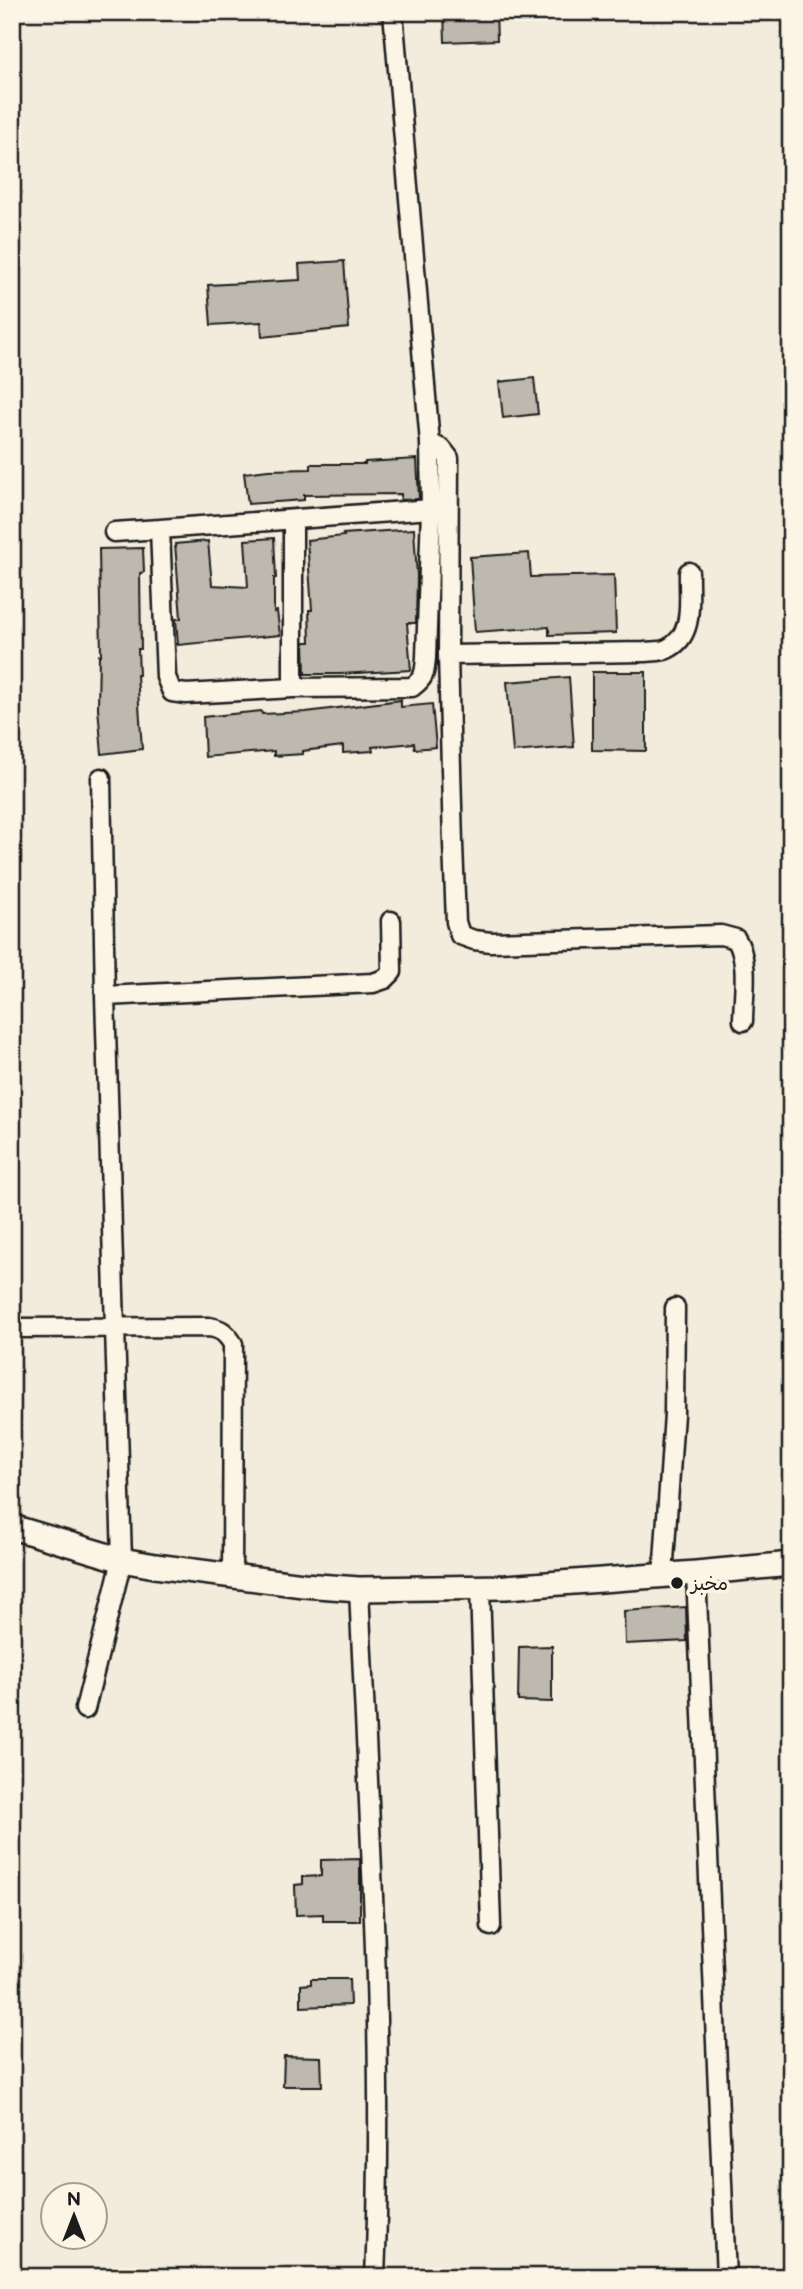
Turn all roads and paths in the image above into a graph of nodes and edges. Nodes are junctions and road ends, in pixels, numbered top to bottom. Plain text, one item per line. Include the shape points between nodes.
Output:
1 (393, 12) edge
2 (430, 443) junction
3 (431, 509) junction
4 (293, 520) junction
5 (160, 529) junction
6 (114, 532) dead end
7 (688, 572) dead end
8 (448, 655) junction
9 (293, 688) junction
10 (101, 778) dead end
11 (390, 921) dead end
12 (105, 996) junction
13 (743, 1021) dead end
14 (675, 1308) dead end
15 (115, 1325) junction
16 (12, 1328) edge
17 (12, 1527) edge
18 (122, 1560) junction
19 (791, 1564) edge
20 (696, 1573) junction
21 (232, 1576) junction
22 (663, 1576) junction
23 (480, 1588) junction
24 (359, 1589) junction
25 (85, 1709) dead end
26 (491, 1926) dead end
27 (375, 2277) edge
28 (726, 2277) edge

1 - 2 street
2 - 3 street
2 - 8 street via 449,458
3 - 4 street
3 - 9 street via 425,676 412,687
4 - 5 street
4 - 9 street
5 - 6 street
5 - 9 street via 166,677 172,692
7 - 8 street via 688,625 667,649
8 - 13 street via 453,857 460,934 491,942 721,935 736,939 742,948
10 - 12 street
11 - 12 street via 392,972 373,983
12 - 15 street
14 - 22 street via 674,1414
15 - 16 street
15 - 18 street
15 - 21 street via 209,1326 221,1329 233,1344
17 - 18 main road
18 - 21 main road
18 - 25 street
19 - 20 main road
20 - 22 main road
20 - 28 street
21 - 24 main road
22 - 23 main road
23 - 24 main road
23 - 26 street
24 - 27 street via 378,2090

